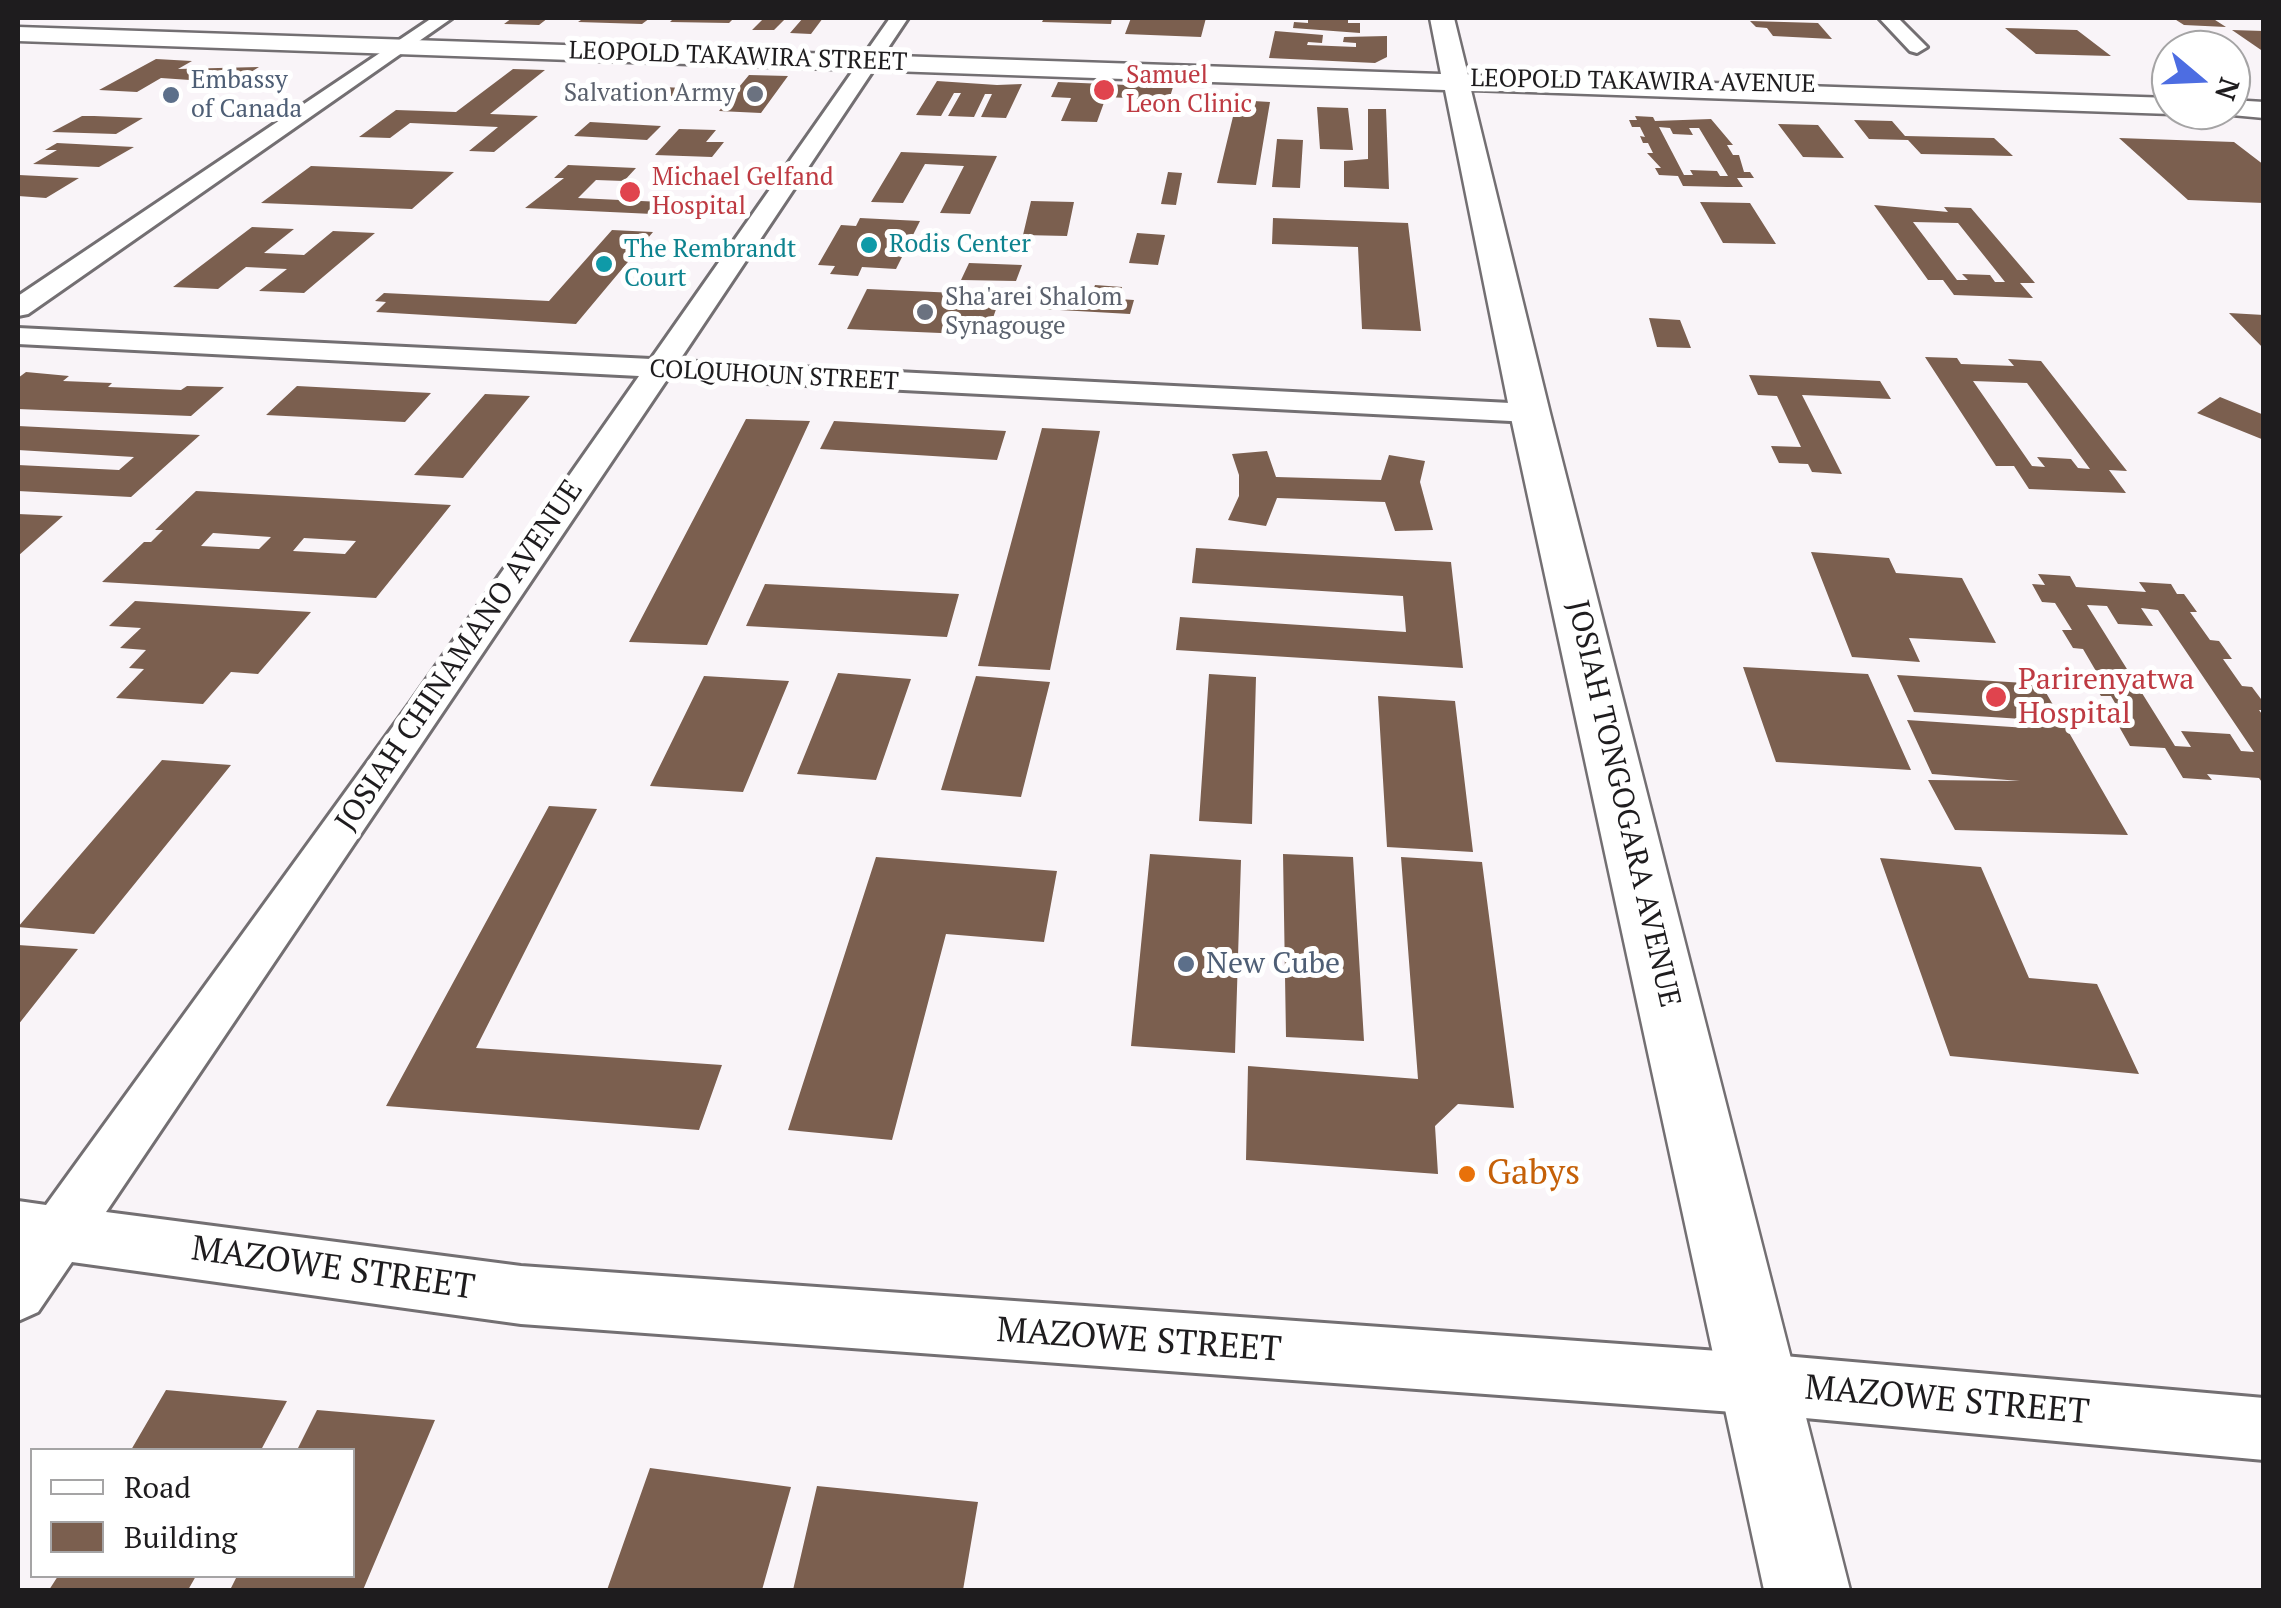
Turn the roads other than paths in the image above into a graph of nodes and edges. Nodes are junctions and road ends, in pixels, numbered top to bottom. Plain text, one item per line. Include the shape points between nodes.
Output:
1 (443, 18) edge
2 (899, 18) edge
3 (1442, 18) edge
4 (1888, 18) edge
5 (18, 34) edge
6 (403, 45) junction
7 (1918, 47) dead end
8 (870, 62) junction
9 (1458, 79) junction
10 (2151, 95) edge
11 (2151, 105) edge
12 (18, 308) edge
13 (18, 336) edge
14 (655, 370) junction
15 (1530, 414) junction
16 (38, 1230) edge
17 (18, 1292) edge
18 (1761, 1384) junction
19 (2264, 1428) edge
20 (1807, 1590) edge

1 - 6 street
2 - 8 street, JOSIAH CHINAMANO AVENUE
3 - 9 main road, JOSIAH TONGOGARA AVENUE
4 - 7 street
5 - 6 main road, LEOPOLD TAKAWIRA STREET
6 - 8 main road, LEOPOLD TAKAWIRA STREET
6 - 12 street
8 - 9 main road, LEOPOLD TAKAWIRA STREET
8 - 14 street, JOSIAH CHINAMANO AVENUE
9 - 10 main road, LEOPOLD TAKAWIRA AVENUE via 1519,75
9 - 11 main road, LEOPOLD TAKAWIRA AVENUE
9 - 15 main road, JOSIAH TONGOGARA AVENUE
13 - 14 street, COLQUHOUN STREET
14 - 15 street, COLQUHOUN STREET
14 - 16 street, JOSIAH CHINAMANO AVENUE via 424,713
15 - 18 main road, JOSIAH TONGOGARA AVENUE
16 - 17 street, JOSIAH CHINAMANO AVENUE
16 - 18 street, MAZOWE STREET via 521,1295
18 - 19 street, MAZOWE STREET
18 - 20 main road, JOSIAH TONGOGARA AVENUE

